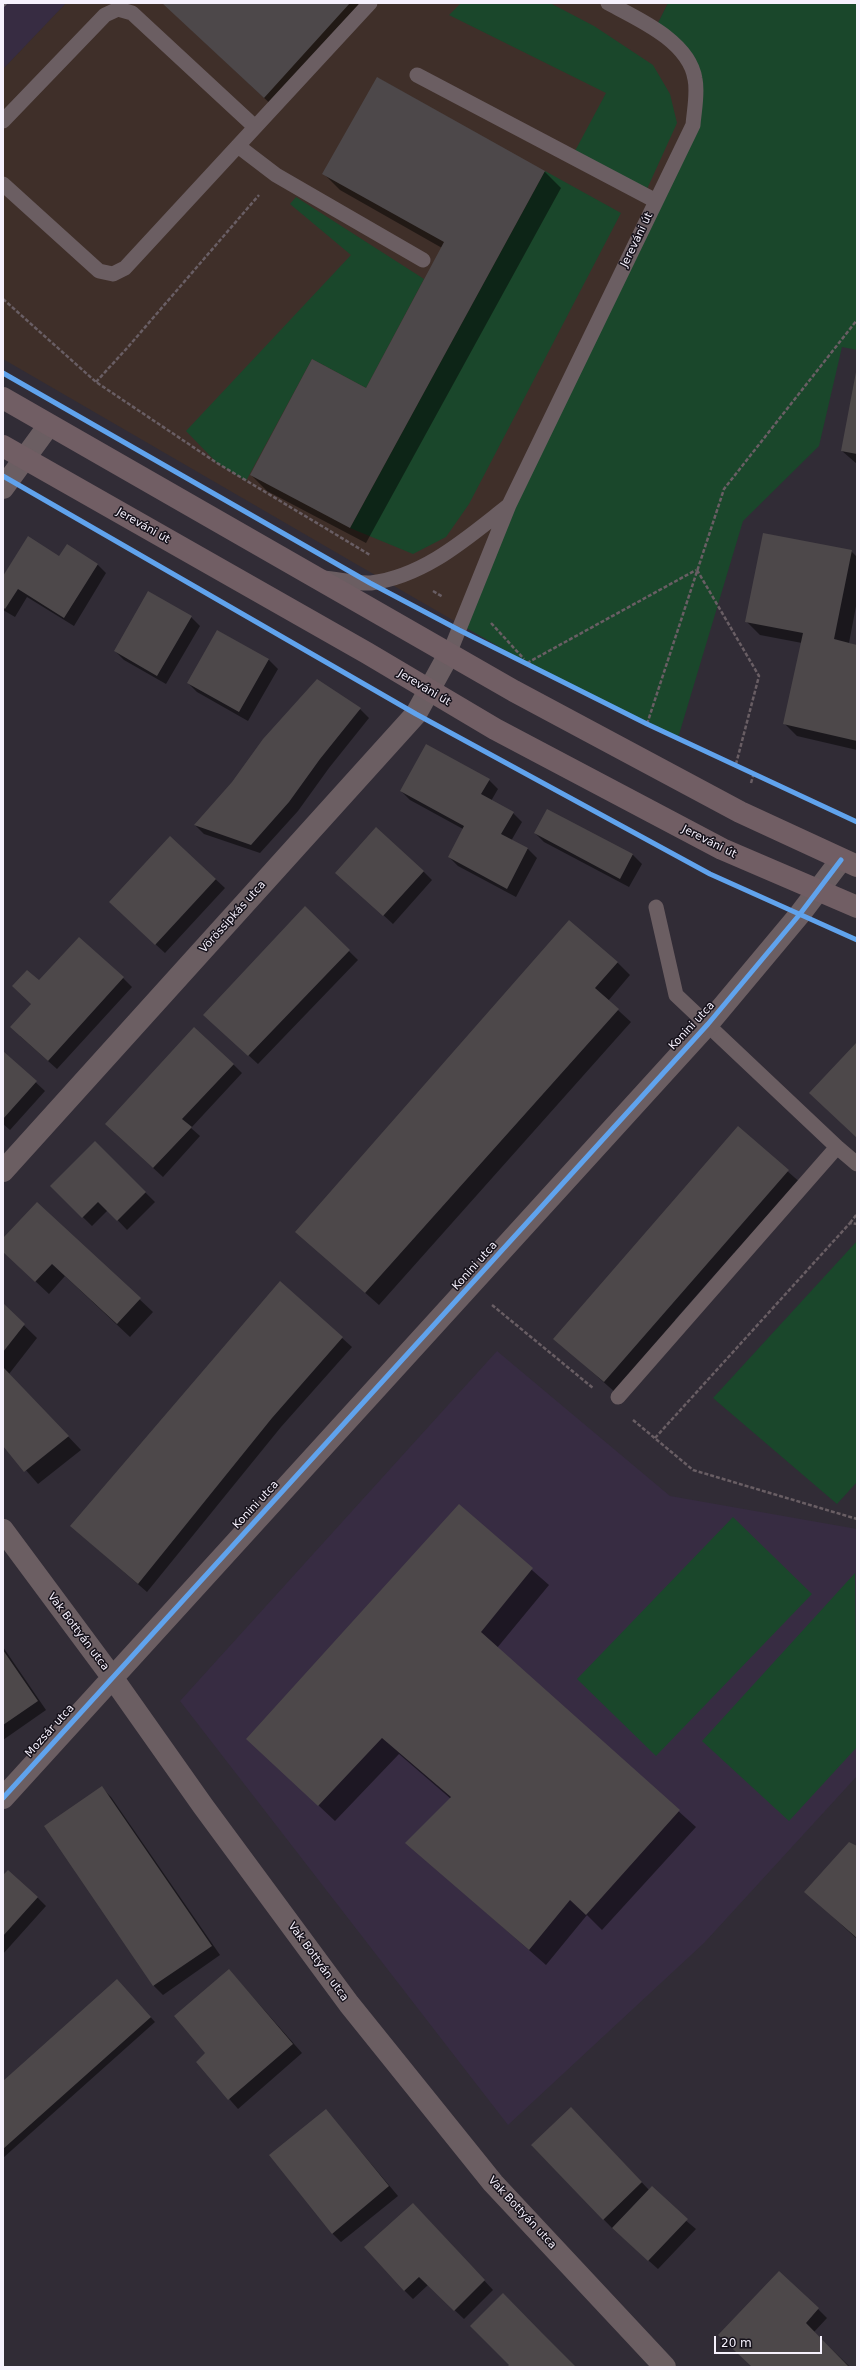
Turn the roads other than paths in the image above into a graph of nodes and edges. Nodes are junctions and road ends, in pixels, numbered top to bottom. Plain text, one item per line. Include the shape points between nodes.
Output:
1 (370, 3) edge
2 (608, 3) edge
3 (417, 75) dead end
4 (3, 121) edge
5 (255, 127) junction
6 (238, 146) junction
7 (3, 184) edge
8 (656, 201) junction
9 (423, 260) dead end
10 (3, 398) edge
11 (49, 425) junction
12 (3, 446) edge
13 (24, 459) junction
14 (3, 488) edge
15 (509, 505) junction
16 (312, 577) junction
17 (449, 654) junction
18 (430, 691) junction
19 (849, 863) edge
20 (818, 891) junction
21 (857, 907) edge
22 (656, 908) dead end
23 (708, 1024) junction
24 (838, 1147) junction
25 (857, 1164) edge
26 (3, 1171) edge
27 (618, 1397) dead end
28 (3, 1530) edge
29 (112, 1677) junction
30 (3, 1798) edge
31 (665, 2367) edge

1 - 5 lane
2 - 8 lane, Jereváni út via 655,28 684,53 695,78 693,125
3 - 8 lane
4 - 5 lane via 105,15 118,9 132,14
5 - 6 lane
6 - 7 lane via 125,268 113,274 99,271
6 - 9 lane via 276,175
8 - 15 lane, Jereváni út
10 - 11 street, Jereváni út
11 - 13 street
11 - 16 street, Jereváni út
12 - 13 street, Jereváni út
13 - 14 street
13 - 18 street, Jereváni út via 361,649
15 - 16 lane, Jereváni út via 447,553 404,574 370,583
15 - 17 lane, Jereváni út
16 - 17 street, Jereváni út
17 - 18 street, Vörössipkás utca
17 - 19 street, Jereváni út via 740,812
18 - 20 street, Jereváni út via 495,729 722,849
18 - 26 street, Vörössipkás utca via 416,714
19 - 20 street, Konini utca
20 - 21 street, Jereváni út
20 - 23 street, Konini utca
22 - 23 lane via 676,995
23 - 24 lane
23 - 29 street, Konini utca
24 - 25 lane
24 - 27 lane
28 - 29 street, Vak Bottyán utca
29 - 30 street, Mozsár utca
29 - 31 street, Vak Bottyán utca via 203,1806 349,2004 493,2183

